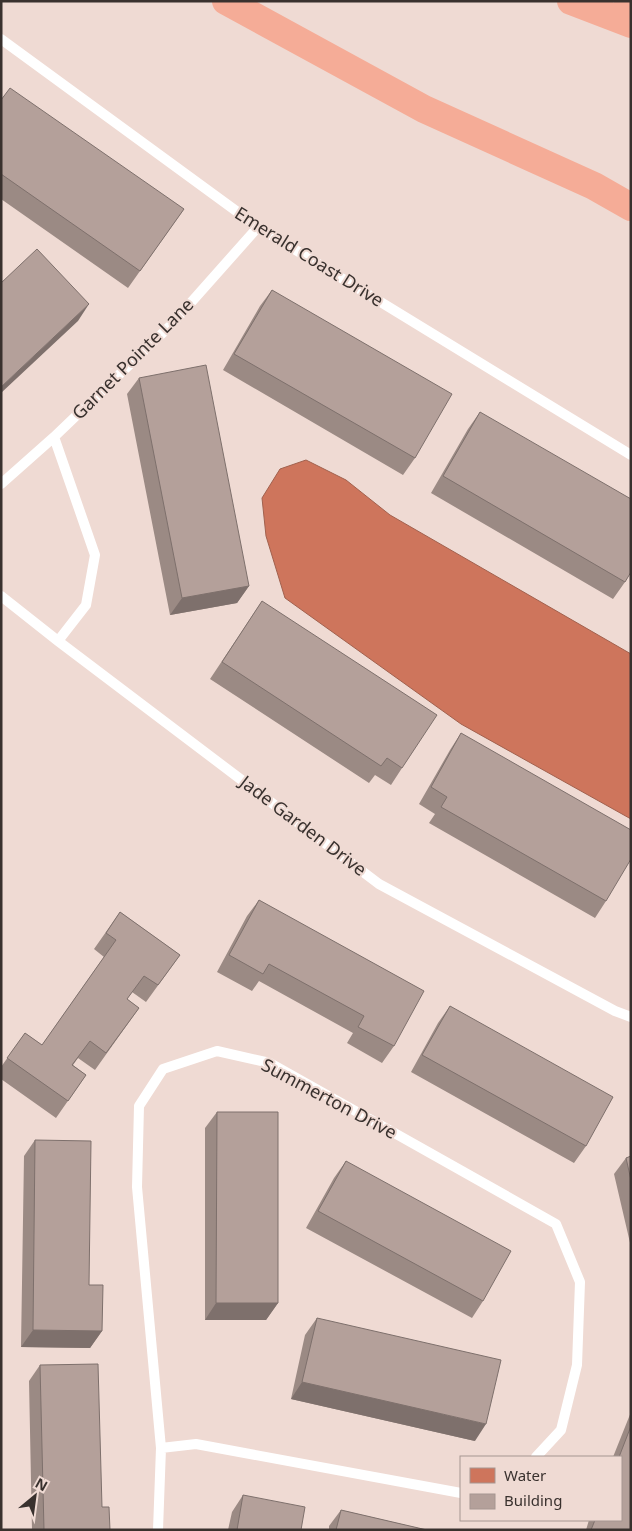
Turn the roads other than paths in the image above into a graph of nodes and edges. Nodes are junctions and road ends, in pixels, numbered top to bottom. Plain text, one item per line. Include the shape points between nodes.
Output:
1 (226, 1) edge
2 (572, 1) edge
3 (631, 24) edge
4 (1, 39) edge
5 (631, 207) edge
6 (258, 227) junction
7 (54, 436) junction
8 (631, 455) edge
9 (1, 484) edge
10 (1, 596) edge
11 (58, 641) junction
12 (631, 1017) edge
13 (161, 1448) junction
14 (537, 1456) edge
15 (460, 1494) edge
16 (158, 1530) edge

1 - 5 highway via 424,109 594,186
2 - 3 highway
4 - 6 lane, Emerald Coast Drive
6 - 7 lane, Garnet Pointe Lane via 171,325
6 - 8 lane, Emerald Coast Drive
7 - 9 lane, Garnet Pointe Lane
7 - 11 lane via 95,555 86,604
10 - 11 lane, Jade Garden Drive
11 - 12 lane, Jade Garden Drive via 379,884
13 - 14 lane, Summerton Drive via 138,1187 139,1106 163,1069 217,1051 270,1063 556,1224 580,1282 576,1365 561,1430
13 - 15 lane via 196,1444
13 - 16 lane, Summerton Drive

